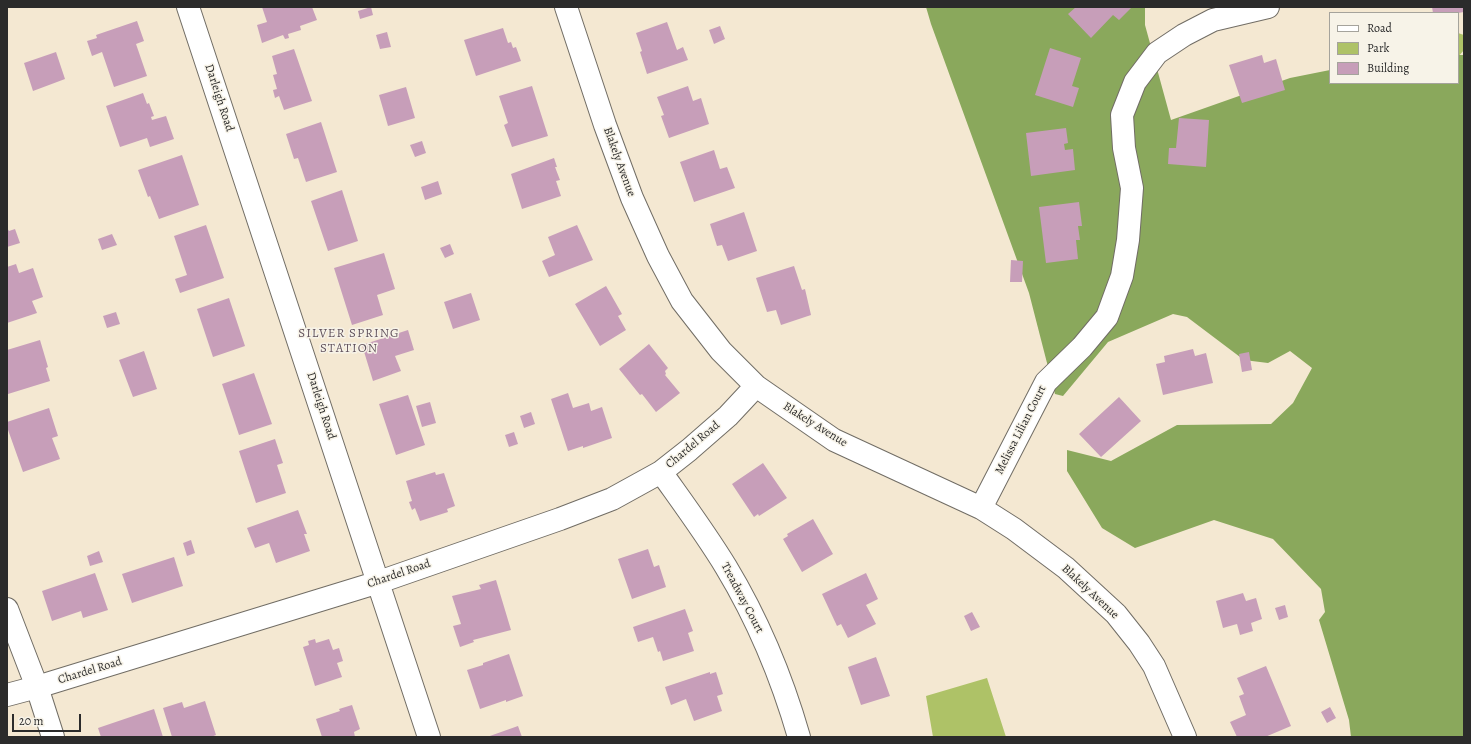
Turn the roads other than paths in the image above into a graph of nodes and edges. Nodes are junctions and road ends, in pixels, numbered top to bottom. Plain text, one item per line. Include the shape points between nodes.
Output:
1 (188, 7) edge
2 (566, 7) edge
3 (1268, 7) edge
4 (756, 386) junction
5 (661, 472) junction
6 (982, 508) junction
7 (379, 582) junction
8 (7, 609) edge
9 (37, 687) junction
10 (7, 694) edge
11 (53, 737) edge
12 (429, 737) edge
13 (799, 737) edge
14 (1185, 737) edge

1 - 7 street, Darleigh Road
2 - 4 street, Blakely Avenue via 605,125 632,198 658,256 687,307 721,351
3 - 6 street, Melissa Lilian Court via 1213,20 1184,35 1157,53 1135,82 1122,115 1124,148 1132,188 1122,276 1107,317 1082,347 1046,382
4 - 5 street, Chardel Road via 717,426
4 - 6 street, Blakely Avenue via 834,440
5 - 7 street, Chardel Road via 612,499
5 - 13 street, Treadway Court via 726,567 751,611 774,664
6 - 14 street, Blakely Avenue via 1014,528 1066,568 1116,614 1139,642 1154,666
7 - 9 street, Chardel Road
7 - 12 street, Darleigh Road
8 - 9 street
9 - 10 street, Chardel Road
9 - 11 street

